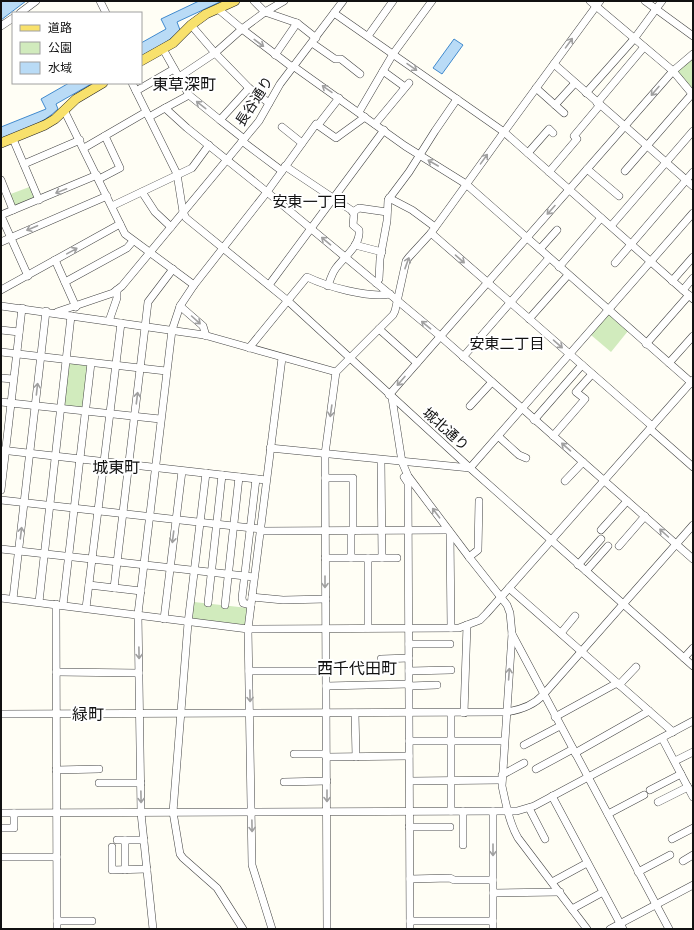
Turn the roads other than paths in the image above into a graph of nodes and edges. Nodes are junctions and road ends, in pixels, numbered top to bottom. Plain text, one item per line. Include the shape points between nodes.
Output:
1 (36, 1) edge
2 (100, 1) edge
3 (236, 1) edge
4 (254, 1) edge
5 (284, 1) edge
6 (343, 1) edge
7 (393, 1) edge
8 (432, 1) edge
9 (590, 1) edge
10 (645, 1) edge
11 (662, 1) edge
12 (598, 3) edge
13 (218, 9) junction
14 (656, 9) junction
15 (21, 12) edge
16 (106, 12) edge
17 (265, 12) junction
18 (334, 13) junction
19 (12, 19) edge
20 (297, 23) junction
21 (191, 25) junction
22 (1, 26) edge
23 (242, 29) junction
24 (368, 36) junction
25 (693, 36) edge
26 (634, 39) junction
27 (314, 40) junction
28 (644, 47) junction
29 (163, 49) junction
30 (215, 53) junction
31 (393, 54) junction
32 (693, 54) edge
33 (275, 55) junction
34 (142, 60) edge
35 (554, 64) junction
36 (293, 67) junction
37 (174, 69) junction
38 (383, 71) junction
39 (673, 71) junction
40 (360, 74) dead end
41 (179, 77) junction
42 (575, 82) junction
43 (101, 84) edge
44 (132, 84) edge
45 (249, 88) junction
46 (536, 88) junction
47 (136, 91) junction
48 (586, 93) junction
49 (189, 95) junction
50 (693, 95) edge
51 (339, 98) junction
52 (457, 99) junction
53 (269, 103) junction
54 (555, 104) junction
55 (599, 104) junction
56 (165, 108) junction
57 (64, 110) junction
58 (564, 113) dead end
59 (362, 114) junction
60 (148, 115) junction
61 (220, 120) junction
62 (375, 124) junction
63 (318, 125) junction
64 (624, 126) junction
65 (282, 127) dead end
66 (384, 130) junction
67 (504, 132) junction
68 (693, 132) edge
69 (553, 133) dead end
70 (105, 136) junction
71 (13, 139) junction
72 (80, 140) junction
73 (243, 140) junction
74 (1, 143) edge
75 (302, 143) junction
76 (209, 146) junction
77 (647, 146) junction
78 (84, 148) junction
79 (528, 153) junction
80 (420, 155) junction
81 (227, 160) junction
82 (666, 162) junction
83 (24, 164) junction
84 (283, 168) junction
85 (588, 169) junction
86 (624, 171) dead end
87 (549, 172) junction
88 (693, 172) edge
89 (177, 174) junction
90 (98, 177) junction
91 (1, 180) edge
92 (686, 180) junction
93 (466, 184) junction
94 (693, 186) edge
95 (569, 190) junction
96 (142, 192) junction
97 (267, 192) junction
98 (107, 196) junction
99 (620, 196) dead end
100 (389, 198) junction
101 (333, 199) junction
102 (39, 200) junction
103 (112, 206) junction
104 (13, 210) junction
105 (183, 212) junction
106 (353, 212) junction
107 (388, 212) junction
108 (693, 213) edge
109 (1, 216) edge
110 (601, 218) junction
111 (120, 224) junction
112 (611, 226) junction
113 (171, 227) junction
114 (311, 229) junction
115 (433, 230) junction
116 (557, 230) dead end
117 (526, 237) junction
118 (10, 238) junction
119 (134, 241) junction
120 (1, 242) edge
121 (631, 244) junction
122 (355, 245) junction
123 (223, 248) junction
124 (540, 249) junction
125 (150, 252) junction
126 (382, 252) junction
127 (345, 257) junction
128 (693, 257) edge
129 (549, 258) junction
130 (55, 260) junction
131 (650, 261) junction
132 (615, 263) dead end
133 (559, 267) junction
134 (173, 269) junction
135 (568, 275) junction
136 (28, 276) junction
137 (693, 278) edge
138 (672, 281) junction
139 (65, 282) junction
140 (487, 282) junction
141 (376, 283) junction
142 (194, 284) junction
143 (269, 285) junction
144 (328, 286) junction
145 (1, 290) edge
146 (117, 290) junction
147 (683, 290) junction
148 (390, 294) junction
149 (691, 297) edge
150 (288, 301) junction
151 (398, 301) junction
152 (511, 303) junction
153 (1, 306) edge
154 (76, 306) junction
155 (180, 306) junction
156 (22, 308) junction
157 (608, 310) junction
158 (46, 311) junction
159 (56, 313) junction
160 (71, 316) junction
161 (529, 319) junction
162 (109, 321) junction
163 (121, 323) junction
164 (145, 326) junction
165 (378, 329) junction
166 (1, 330) edge
167 (172, 330) junction
168 (19, 332) junction
169 (206, 336) junction
170 (440, 336) junction
171 (693, 336) edge
172 (646, 344) junction
173 (249, 348) junction
174 (1, 352) edge
175 (16, 354) junction
176 (570, 355) junction
177 (41, 357) junction
178 (463, 357) junction
179 (282, 358) junction
180 (350, 358) junction
181 (66, 360) junction
182 (91, 363) junction
183 (417, 363) junction
184 (669, 363) junction
185 (582, 365) junction
186 (116, 366) junction
187 (140, 368) junction
188 (166, 371) junction
189 (336, 372) junction
190 (592, 374) junction
191 (1, 378) edge
192 (13, 379) junction
193 (492, 382) junction
194 (692, 382) edge
195 (391, 396) junction
196 (1, 402) edge
197 (11, 402) junction
198 (35, 406) junction
199 (470, 406) dead end
200 (61, 408) junction
201 (522, 409) junction
202 (85, 411) junction
203 (110, 414) junction
204 (134, 416) junction
205 (160, 419) junction
206 (534, 420) junction
207 (5, 426) edge
208 (651, 428) junction
209 (498, 436) junction
210 (553, 436) junction
211 (270, 448) junction
212 (3, 451) edge
213 (30, 454) junction
214 (325, 454) junction
215 (56, 457) junction
216 (526, 458) dead end
217 (79, 459) junction
218 (381, 460) junction
219 (104, 462) junction
220 (401, 462) junction
221 (583, 462) junction
222 (129, 465) junction
223 (693, 467) edge
224 (155, 468) junction
225 (470, 468) junction
226 (182, 471) junction
227 (206, 474) junction
228 (222, 475) junction
229 (239, 477) junction
230 (325, 478) junction
231 (256, 479) junction
232 (266, 480) junction
233 (604, 480) junction
234 (565, 481) dead end
235 (2, 482) edge
236 (1, 490) edge
237 (1, 500) edge
238 (627, 500) junction
239 (479, 501) dead end
240 (24, 502) junction
241 (50, 505) junction
242 (74, 508) junction
243 (98, 510) junction
244 (123, 513) junction
245 (149, 516) junction
246 (645, 516) junction
247 (176, 519) junction
248 (200, 522) junction
249 (217, 524) junction
250 (693, 525) edge
251 (234, 526) junction
252 (251, 527) junction
253 (261, 530) junction
254 (600, 530) dead end
255 (325, 531) junction
256 (352, 531) junction
257 (381, 531) junction
258 (408, 531) junction
259 (449, 531) junction
260 (601, 539) dead end
261 (551, 541) junction
262 (676, 544) junction
263 (608, 546) dead end
264 (620, 546) dead end
265 (1, 549) edge
266 (19, 551) junction
267 (44, 554) junction
268 (69, 557) junction
269 (469, 557) junction
270 (325, 558) junction
271 (351, 558) junction
272 (368, 558) junction
273 (382, 558) junction
274 (397, 558) dead end
275 (92, 559) junction
276 (693, 559) edge
277 (117, 562) junction
278 (143, 565) junction
279 (578, 565) junction
280 (170, 568) junction
281 (194, 570) junction
282 (212, 572) junction
283 (586, 572) junction
284 (228, 574) junction
285 (245, 576) junction
286 (254, 577) junction
287 (89, 584) junction
288 (114, 588) junction
289 (509, 588) junction
290 (141, 591) junction
291 (252, 597) junction
292 (1, 598) edge
293 (501, 598) junction
294 (13, 599) junction
295 (326, 599) junction
296 (39, 602) junction
297 (208, 603) dead end
298 (623, 604) junction
299 (59, 605) junction
300 (225, 605) dead end
301 (251, 605) junction
302 (86, 608) junction
303 (138, 614) junction
304 (576, 616) dead end
305 (164, 619) junction
306 (188, 623) junction
307 (467, 626) junction
308 (368, 628) junction
309 (408, 628) junction
310 (451, 628) junction
311 (248, 629) junction
312 (325, 629) junction
313 (561, 633) junction
314 (512, 634) junction
315 (409, 644) junction
316 (450, 644) dead end
317 (693, 648) edge
318 (582, 651) junction
319 (409, 658) junction
320 (684, 658) junction
321 (381, 659) dead end
322 (693, 666) edge
323 (636, 667) dead end
324 (451, 670) dead end
325 (249, 671) junction
326 (326, 671) junction
327 (409, 671) junction
328 (56, 672) junction
329 (139, 673) junction
330 (618, 684) junction
331 (409, 685) junction
332 (437, 685) dead end
333 (326, 686) junction
334 (543, 695) junction
335 (649, 711) junction
336 (506, 712) junction
337 (326, 713) junction
338 (355, 713) junction
339 (409, 713) junction
340 (451, 713) junction
341 (464, 713) junction
342 (1, 714) edge
343 (56, 714) junction
344 (140, 714) junction
345 (180, 714) junction
346 (250, 714) junction
347 (555, 717) junction
348 (693, 721) edge
349 (560, 726) junction
350 (673, 732) junction
351 (662, 738) junction
352 (409, 741) junction
353 (451, 741) junction
354 (504, 741) junction
355 (524, 745) dead end
356 (574, 751) junction
357 (693, 752) edge
358 (294, 754) dead end
359 (326, 755) junction
360 (409, 756) junction
361 (356, 757) junction
362 (674, 762) junction
363 (524, 763) dead end
364 (536, 769) dead end
365 (56, 770) junction
366 (99, 770) dead end
367 (681, 774) junction
368 (502, 777) junction
369 (589, 777) junction
370 (327, 781) junction
371 (410, 781) junction
372 (451, 781) junction
373 (284, 782) dead end
374 (99, 783) dead end
375 (141, 783) junction
376 (689, 784) edge
377 (552, 796) junction
378 (693, 797) edge
379 (658, 802) dead end
380 (529, 808) junction
381 (251, 811) junction
382 (327, 811) junction
383 (409, 811) junction
384 (451, 811) junction
385 (464, 811) junction
386 (493, 811) junction
387 (508, 811) junction
388 (173, 812) junction
389 (1, 813) edge
390 (14, 813) junction
391 (57, 813) junction
392 (141, 813) junction
393 (608, 814) junction
394 (410, 827) junction
395 (450, 827) dead end
396 (1, 828) edge
397 (693, 828) edge
398 (545, 839) dead end
399 (117, 840) dead end
400 (125, 840) junction
401 (144, 840) junction
402 (672, 840) dead end
403 (463, 845) dead end
404 (112, 847) dead end
405 (670, 855) dead end
406 (693, 855) edge
407 (1, 857) edge
408 (57, 857) junction
409 (682, 861) dead end
410 (587, 863) junction
411 (147, 869) junction
412 (126, 870) junction
413 (638, 872) junction
414 (410, 879) junction
415 (493, 880) junction
416 (552, 882) junction
417 (693, 884) edge
418 (560, 892) junction
419 (603, 892) junction
420 (493, 893) junction
421 (656, 904) junction
422 (572, 909) junction
423 (57, 921) junction
424 (92, 921) dead end
425 (410, 921) junction
426 (493, 921) junction
427 (621, 926) edge
428 (57, 929) edge
429 (153, 929) edge
430 (242, 929) edge
431 (272, 929) edge
432 (327, 929) edge
433 (410, 929) edge
434 (493, 929) edge
435 (587, 929) edge
436 (610, 929) edge
437 (669, 929) edge

1 - 15 street
2 - 16 street
3 - 13 main road
4 - 17 street
5 - 17 street
6 - 18 street, 長谷通り
7 - 24 street
8 - 31 street
9 - 12 street
10 - 14 street
11 - 14 street
12 - 26 street
35 -> 12 street
13 - 21 main road
13 - 23 street
14 - 25 street
14 - 26 street
17 - 20 street
17 - 23 street
18 - 24 street
18 - 27 street, 長谷通り
19 - 22 street
20 - 27 street
20 - 33 street
21 - 29 main road via 179,38
21 - 30 street
23 - 30 street
23 -> 33 street
24 - 31 street
26 - 28 street
26 - 48 street
27 - 36 street, 長谷通り
27 - 40 street via 335,59 341,59
28 - 39 street
28 - 55 street
29 - 34 main road
29 - 37 street
30 - 41 street
30 - 45 street
31 - 38 street
31 -> 52 street
32 - 39 street
33 - 36 street
35 - 42 street
35 - 46 street
51 -> 36 street
36 - 53 street, 長谷通り
37 - 41 street
37 - 47 street
38 - 59 street
38 - 62 street via 407,85
39 - 50 street
39 -> 64 street
41 - 49 street
42 - 48 street
42 - 54 street
43 - 57 main road
44 - 47 street
45 - 53 street
45 - 61 street
46 - 54 street
46 - 67 street
47 - 60 street
48 - 55 street
49 - 56 street
61 -> 49 street
50 - 77 street
51 - 59 street
51 - 63 street
52 - 67 street
52 - 80 street
53 - 73 street, 長谷通り via 259,121
54 - 58 street
55 - 64 street
55 - 87 street via 574,136 577,139
56 - 60 street
56 - 76 street
57 - 71 main road via 45,125
57 - 72 street
59 - 62 street
59 - 63 street via 336,138
60 - 70 street
60 - 89 street
61 - 73 street
62 - 66 street
63 - 75 street via 316,124
64 - 77 street
64 - 85 street
65 - 75 street
66 - 80 street
66 - 101 street
67 - 79 street
93 -> 67 street
68 - 82 street
69 - 79 street via 549,129
70 - 78 street
70 - 90 street via 120,168
71 - 74 main road
71 - 83 street
72 - 78 street
72 - 83 street
73 - 81 street, 長谷通り
73 - 84 street
75 - 84 street
76 - 81 street
76 - 89 street via 192,168
77 - 82 street
77 - 86 street
78 - 90 street
79 - 87 street
93 -> 80 street
80 - 100 street
81 - 97 street
81 - 105 street, 長谷通り
82 - 92 street
82 - 112 street
83 - 102 street
84 - 97 street
84 - 101 street
85 - 95 street
85 - 99 street
87 - 95 street
88 - 92 street
89 - 96 street
89 - 105 street
90 - 98 street
90 -> 102 street
91 - 104 street
92 - 94 street
92 - 121 street
93 - 115 street
93 - 117 street
95 - 110 street
95 -> 117 street
96 - 103 street
96 - 113 street via 155,212
97 - 114 street
97 - 123 street
98 - 103 street
98 -> 118 street
100 - 107 street
100 - 115 street via 412,210
101 - 106 street
101 - 114 street
102 - 104 street
103 - 111 street
104 - 109 street
105 - 113 street, 長谷通り
105 - 123 street, 城北通り via 186,218
106 - 107 street via 359,208
106 - 122 street via 352,225 359,230
107 - 126 street
108 - 131 street
109 - 118 street
110 - 112 street
110 - 133 street
111 - 119 street via 125,234
130 -> 111 street
112 - 121 street
113 - 125 street, 長谷通り
127 -> 114 street
114 - 143 street
115 -> 140 street
151 -> 115 street via 406,261
116 - 124 street
117 - 124 street
117 - 140 street
118 - 120 street
118 - 136 street
119 - 125 street
119 - 139 street via 127,248
121 - 131 street
121 - 132 street
122 - 126 street
122 - 127 street
123 - 142 street
123 - 143 street, 城北通り
124 - 129 street
125 - 134 street
125 - 146 street, 長谷通り
126 - 141 street via 379,279
127 - 141 street
127 - 144 street via 335,269
128 - 138 street
129 - 133 street
129 - 152 street
130 - 136 street
130 - 139 street
131 - 138 street
131 - 157 street
133 - 135 street
134 - 142 street
134 - 164 street via 148,302
135 - 157 street
135 - 161 street
136 - 145 street
137 - 147 street
138 - 147 street
139 - 154 street
140 - 152 street
140 - 170 street
141 - 148 street
142 - 155 street
143 - 150 street, 城北通り
144 - 148 street via 365,293
144 - 150 street via 307,277
146 - 154 street
146 - 162 street via 118,295
147 - 149 street
148 - 151 street
149 - 172 street
150 - 173 street
150 - 180 street, 城北通り
151 - 165 street via 393,315
170 -> 151 street
152 - 161 street
152 - 178 street
153 - 156 street
154 - 159 street
155 - 167 street
155 -> 169 street via 203,326
156 - 158 street
156 - 168 street
157 - 172 street
157 - 176 street
158 - 159 street
158 - 177 street
159 - 160 street
160 - 162 street
160 - 181 street
161 -> 176 street
162 - 163 street
163 - 164 street
163 - 186 street
164 - 167 street
164 - 187 street
165 - 180 street
165 - 183 street
166 - 168 street
167 - 169 street
167 - 188 street
168 - 175 street
169 - 173 street
170 - 178 street
170 - 183 street
171 - 184 street
172 - 184 street
173 - 179 street
174 - 175 street
175 - 177 street
175 - 192 street
176 - 185 street
176 - 201 street
177 - 181 street
198 -> 177 street
178 - 193 street
179 - 189 street
179 - 211 street
180 - 189 street
180 - 195 street, 城北通り
181 - 182 street
181 - 200 street
182 - 186 street
182 - 202 street
183 -> 195 street
184 - 194 street
185 - 190 street
185 - 206 street
186 - 187 street
186 - 203 street
187 - 188 street
204 -> 187 street
188 - 205 street
189 -> 214 street
190 - 208 street
190 - 210 street via 576,392 584,399
191 - 192 street
192 - 197 street
193 - 199 street
193 - 201 street
194 - 208 street
195 - 220 street
195 - 225 street, 城北通り
196 - 197 street
197 - 198 street
197 - 207 street
198 - 200 street
198 - 213 street
200 - 202 street
200 - 215 street
201 - 206 street
201 - 209 street
202 - 203 street
202 - 217 street
203 - 204 street
203 - 219 street
204 - 205 street
204 - 222 street
205 - 224 street
206 - 210 street
207 - 212 street
208 - 223 street
208 - 233 street
209 - 216 street
209 - 225 street
221 -> 210 street
211 - 214 street
211 - 232 street
212 - 213 street
212 - 235 street
213 - 215 street
213 - 240 street
214 - 218 street
214 - 230 street
215 - 217 street
215 - 241 street
217 - 219 street
217 - 242 street
218 - 220 street
218 - 257 street
219 - 222 street
219 - 243 street
220 - 225 street
220 - 258 street via 399,466 408,483
259 -> 220 street via 408,476
221 - 233 street
221 - 234 street
222 - 224 street
222 - 244 street
224 - 226 street
224 - 245 street
225 - 261 street, 城北通り
226 - 227 street
226 - 247 street
227 - 228 street
227 - 248 street
228 - 229 street
228 - 249 street
229 - 231 street
229 - 251 street
230 - 255 street
230 - 256 street via 353,478
231 - 232 street
231 - 252 street
232 - 253 street
233 - 238 street
233 - 261 street
235 - 236 street
237 - 240 street
238 - 246 street
238 - 254 street
239 - 269 street via 478,550
240 - 241 street
266 -> 240 street
241 - 242 street
241 - 267 street
242 - 243 street
242 - 268 street
243 - 244 street
243 - 275 street
244 - 245 street
244 - 277 street
245 - 247 street
245 - 278 street
262 -> 246 street
246 - 264 street
247 - 248 street
247 -> 280 street
248 - 249 street
248 - 281 street
249 - 251 street
249 - 282 street
250 - 262 street
251 - 252 street
251 - 284 street
252 - 253 street
252 - 285 street
253 - 255 street
253 - 286 street
255 - 256 street
255 - 270 street
256 - 257 street
256 - 271 street
257 - 258 street
257 - 273 street
258 - 259 street
258 - 309 street
259 - 269 street
259 - 310 street
260 - 279 street
261 - 279 street, 城北通り
261 - 289 street
262 - 276 street
262 - 298 street
263 - 283 street
265 - 266 street
266 - 267 street
266 - 294 street
267 - 268 street
267 - 296 street
268 - 275 street
268 - 299 street
269 - 293 street
270 - 271 street
270 -> 295 street
271 - 272 street
272 - 273 street
272 - 308 street
273 - 274 street
275 - 277 street
275 - 287 street
277 - 278 street
277 - 288 street
278 - 280 street
278 - 290 street
279 - 283 street, 城北通り
280 - 281 street
280 - 305 street
281 - 282 street
281 - 306 street
282 - 284 street
282 - 297 street
283 - 298 street, 城北通り
284 - 285 street
284 - 300 street
285 - 286 street
285 - 301 street via 242,601 245,605
286 - 291 street
287 - 288 street
287 - 302 street
288 - 290 street
289 - 293 street
289 - 313 street
290 - 303 street
291 - 295 street via 283,600
291 - 301 street
292 - 294 street
293 - 307 street via 480,620
293 - 314 street via 510,613
294 - 296 street
295 - 312 street
296 - 299 street
298 - 318 street
298 - 320 street, 城北通り
299 - 302 street
299 - 328 street
301 - 311 street
302 - 303 street
303 - 305 street
303 -> 329 street
304 - 313 street
305 - 306 street
306 - 311 street
306 - 345 street
307 - 310 street
307 - 341 street
308 - 309 street
308 - 312 street
309 - 310 street
309 - 315 street
311 - 312 street
311 - 325 street
312 - 326 street
313 - 318 street
314 - 334 street
336 -> 314 street
315 - 316 street
315 - 319 street
317 - 320 street
318 - 330 street
318 - 334 street
319 - 321 street
319 - 327 street
320 - 322 street, 城北通り
323 - 330 street
324 - 327 street
325 - 326 street
325 -> 346 street
326 - 333 street
327 - 331 street
328 - 329 street
328 - 343 street
329 - 344 street
330 - 335 street
330 - 347 street
331 - 332 street
331 - 333 street
331 - 339 street
333 - 337 street
334 - 336 street via 536,702
334 - 347 street
335 - 350 street
335 - 356 street
336 - 341 street
336 - 354 street
337 - 338 street
337 - 346 street
337 - 359 street
338 - 339 street
338 - 361 street
339 - 340 street
339 - 352 street
340 - 341 street
340 - 353 street
342 - 343 street
343 - 344 street
343 - 365 street
344 - 345 street
344 - 375 street
345 - 346 street
345 - 388 street
346 - 381 street
347 - 349 street
348 - 350 street
349 - 355 street
349 - 356 street
350 - 351 street
351 - 362 street
351 - 369 street
352 - 353 street
352 - 360 street
353 - 354 street
353 - 372 street
354 - 368 street
356 - 364 street
356 - 369 street
357 - 362 street
358 - 359 street
359 - 361 street
359 - 370 street
360 - 361 street
360 - 371 street
362 - 367 street
363 - 368 street
365 - 366 street
365 - 391 street
367 - 376 street
367 - 393 street
368 - 372 street
368 - 387 street
369 - 377 street
369 - 393 street
370 - 373 street
370 -> 382 street
371 - 372 street
371 - 383 street
372 - 384 street
374 - 375 street
375 -> 392 street
376 - 378 street
376 - 379 street
377 - 380 street
377 - 410 street
380 - 387 street
380 - 398 street
381 - 382 street
381 - 388 street
381 -> 431 street via 252,865
382 - 383 street
382 - 432 street
383 - 384 street
383 - 394 street
384 - 385 street
385 - 386 street
385 - 403 street
386 - 387 street
386 -> 415 street
387 - 416 street via 518,838
388 - 392 street
388 - 430 street via 180,854 217,888
389 - 390 street
390 - 391 street
390 - 396 street via 14,828
391 - 392 street
391 - 408 street
392 - 401 street
393 - 413 street
394 - 395 street
394 - 414 street
397 - 402 street
399 - 400 street
400 - 401 street
400 - 412 street
401 - 411 street
404 - 412 street via 112,870
405 - 413 street
406 - 409 street
407 - 408 street
408 - 423 street
410 - 416 street
410 - 419 street
411 - 412 street
411 - 429 street
413 - 421 street
414 - 415 street
414 - 425 street
415 - 420 street
416 - 418 street
417 - 421 street
418 - 420 street
418 - 422 street
419 - 422 street
419 - 427 street
420 - 426 street
421 - 427 street
421 - 437 street
422 - 435 street
423 - 424 street
423 - 428 street
425 - 426 street
425 - 433 street
426 - 434 street
427 - 436 street

